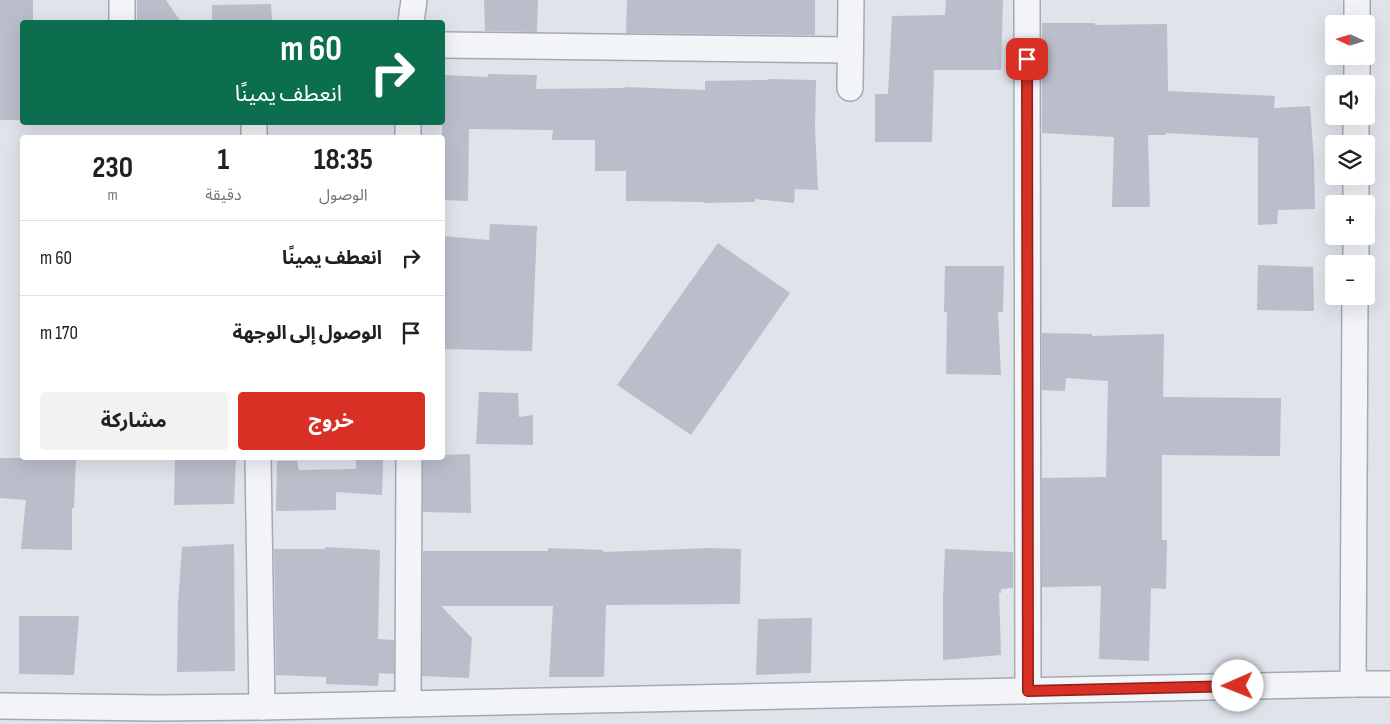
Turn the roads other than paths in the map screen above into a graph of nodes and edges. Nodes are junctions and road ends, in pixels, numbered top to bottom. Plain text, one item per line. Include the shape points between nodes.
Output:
1 (122, 0) edge
2 (414, 0) edge
3 (851, 0) edge
4 (1027, 0) edge
5 (1357, 0) edge
6 (1357, 15) edge
7 (122, 20) edge
8 (411, 20) edge
9 (445, 45) edge
10 (850, 50) junction
11 (850, 88) dead end
12 (1355, 305) edge
13 (258, 460) edge
14 (409, 460) edge
15 (1353, 684) junction
16 (1390, 684) edge
17 (1028, 691) junction
18 (408, 704) junction
19 (0, 706) edge
20 (262, 707) junction
21 (461, 714) edge
22 (156, 716) edge

1 - 7 street
2 - 8 street
3 - 10 street
4 - 17 street
5 - 6 street
9 - 10 street
10 - 11 street
12 - 15 street
13 - 20 street
14 - 18 street
15 - 16 street
15 - 17 street
17 - 21 street
18 - 20 street
18 - 21 street
19 - 22 street
20 - 22 street

